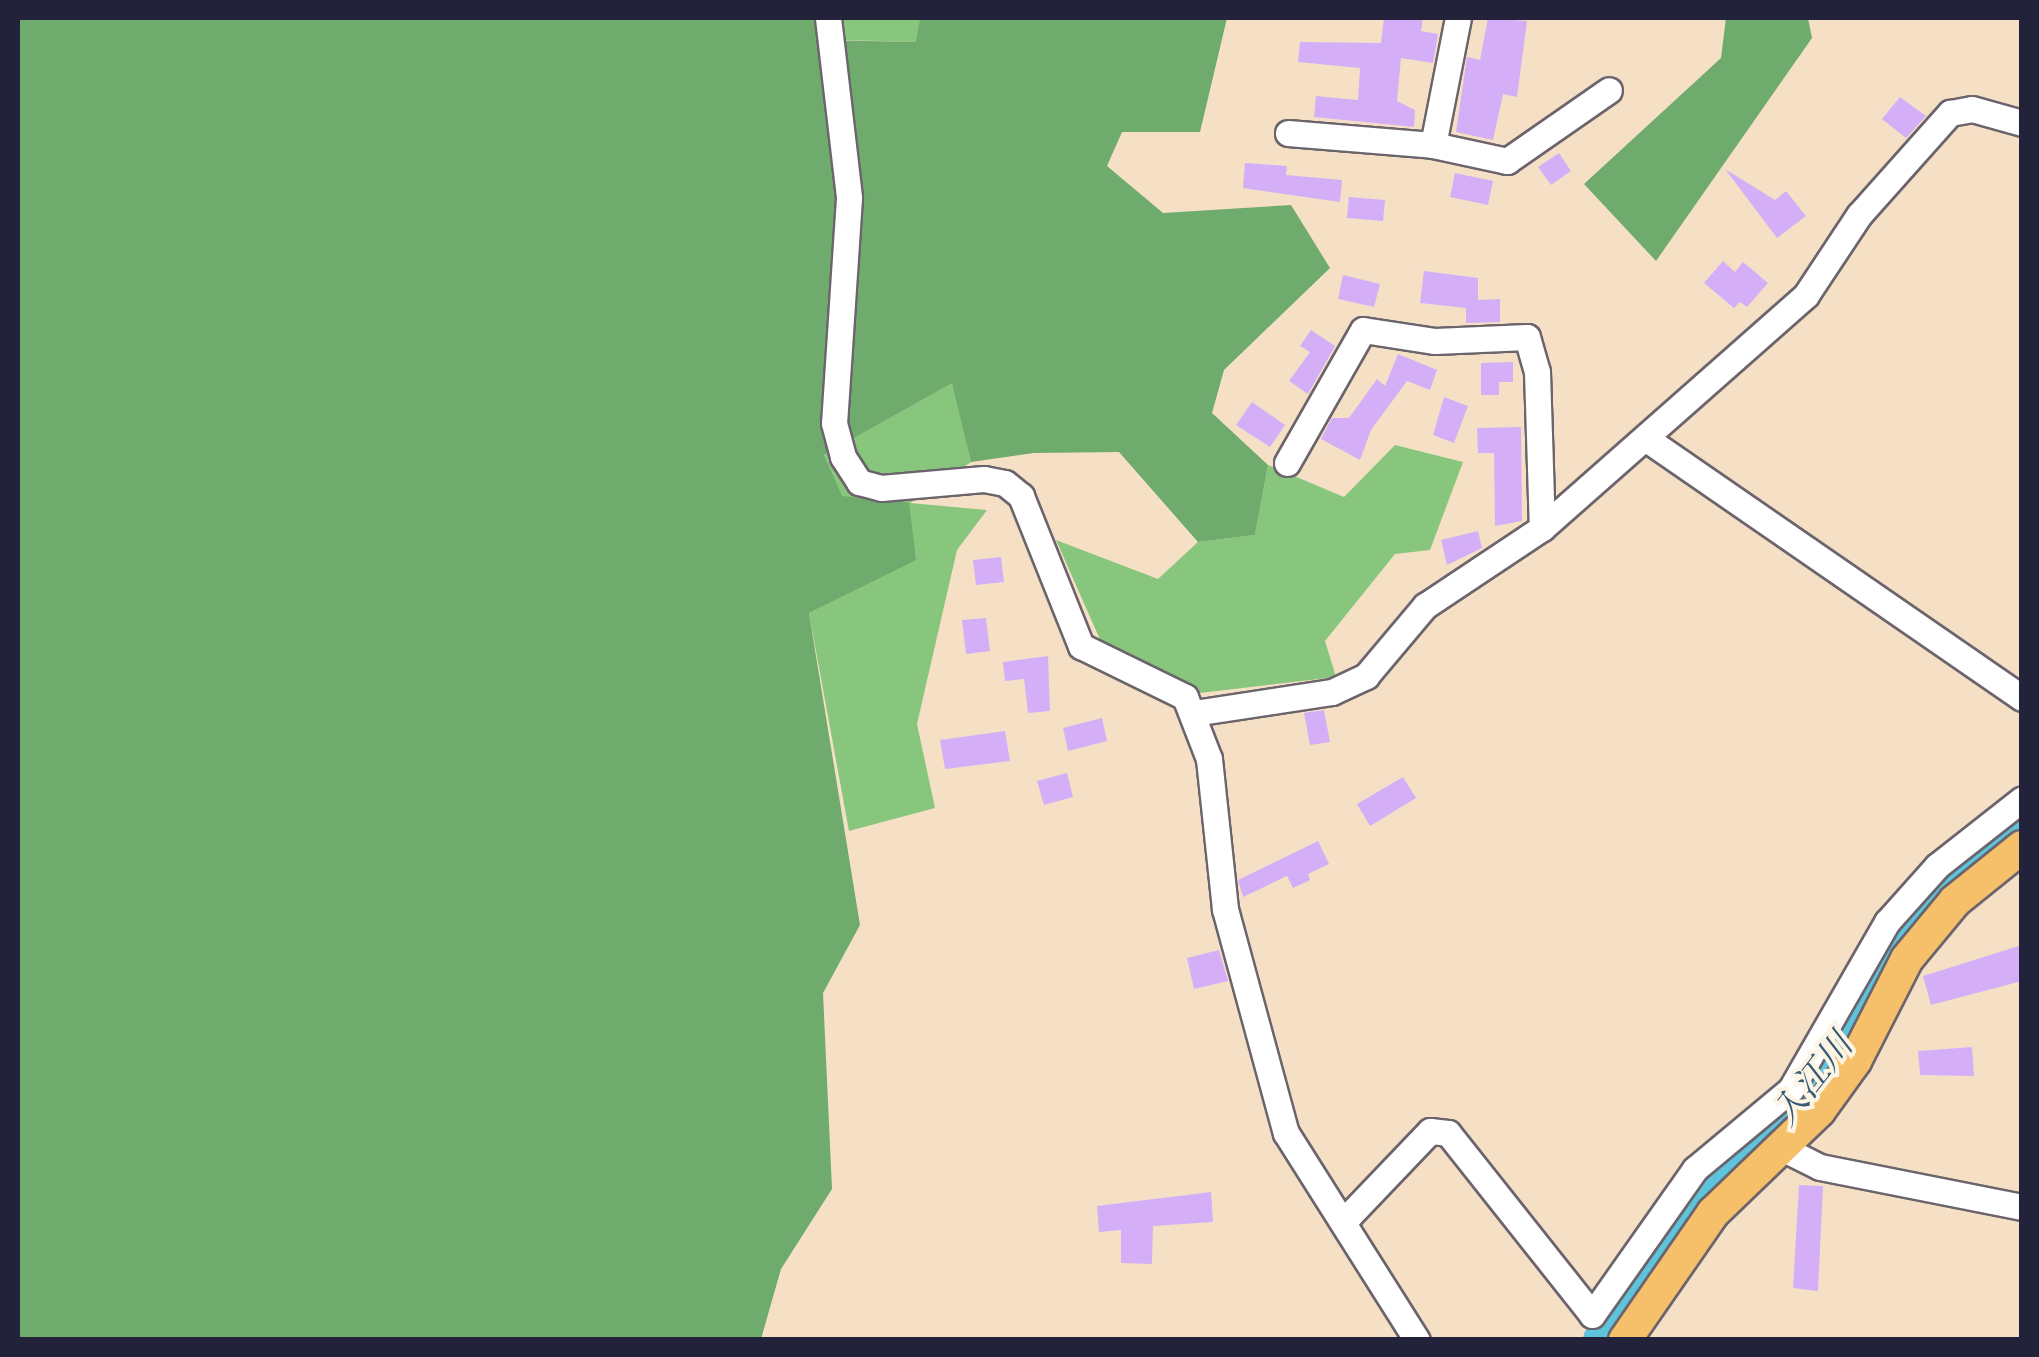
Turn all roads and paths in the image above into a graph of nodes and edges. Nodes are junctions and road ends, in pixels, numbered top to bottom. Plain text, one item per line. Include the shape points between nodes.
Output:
1 (828, 18) edge
2 (1458, 18) edge
3 (1609, 90) dead end
4 (2022, 123) edge
5 (1288, 133) dead end
6 (1433, 145) junction
7 (1648, 440) junction
8 (1287, 463) dead end
9 (1542, 528) junction
10 (2022, 698) edge
11 (1194, 713) junction
12 (2022, 799) edge
13 (2022, 847) edge
14 (1782, 1148) junction
15 (2022, 1208) edge
16 (1344, 1222) junction
17 (1417, 1340) edge
18 (1626, 1340) edge

1 - 11 street via 849,198 834,423 843,457 859,482 880,488 1005,483 1021,496 1081,646 1184,697
2 - 6 street
3 - 6 street via 1507,161
4 - 7 street via 1972,109 1950,113 1859,215 1806,295
5 - 6 street
7 - 9 street
7 - 10 street
8 - 9 street via 1363,330 1435,342 1527,337 1538,372
9 - 11 street via 1426,606 1366,676 1332,692
11 - 16 street via 1209,759 1225,909 1286,1133
12 - 16 street via 1936,866 1887,922 1791,1090 1696,1169 1592,1315 1448,1133 1430,1131
13 - 14 main road via 1955,902 1907,959 1856,1061
14 - 15 street via 1820,1167
14 - 18 main road via 1713,1213
16 - 17 street

